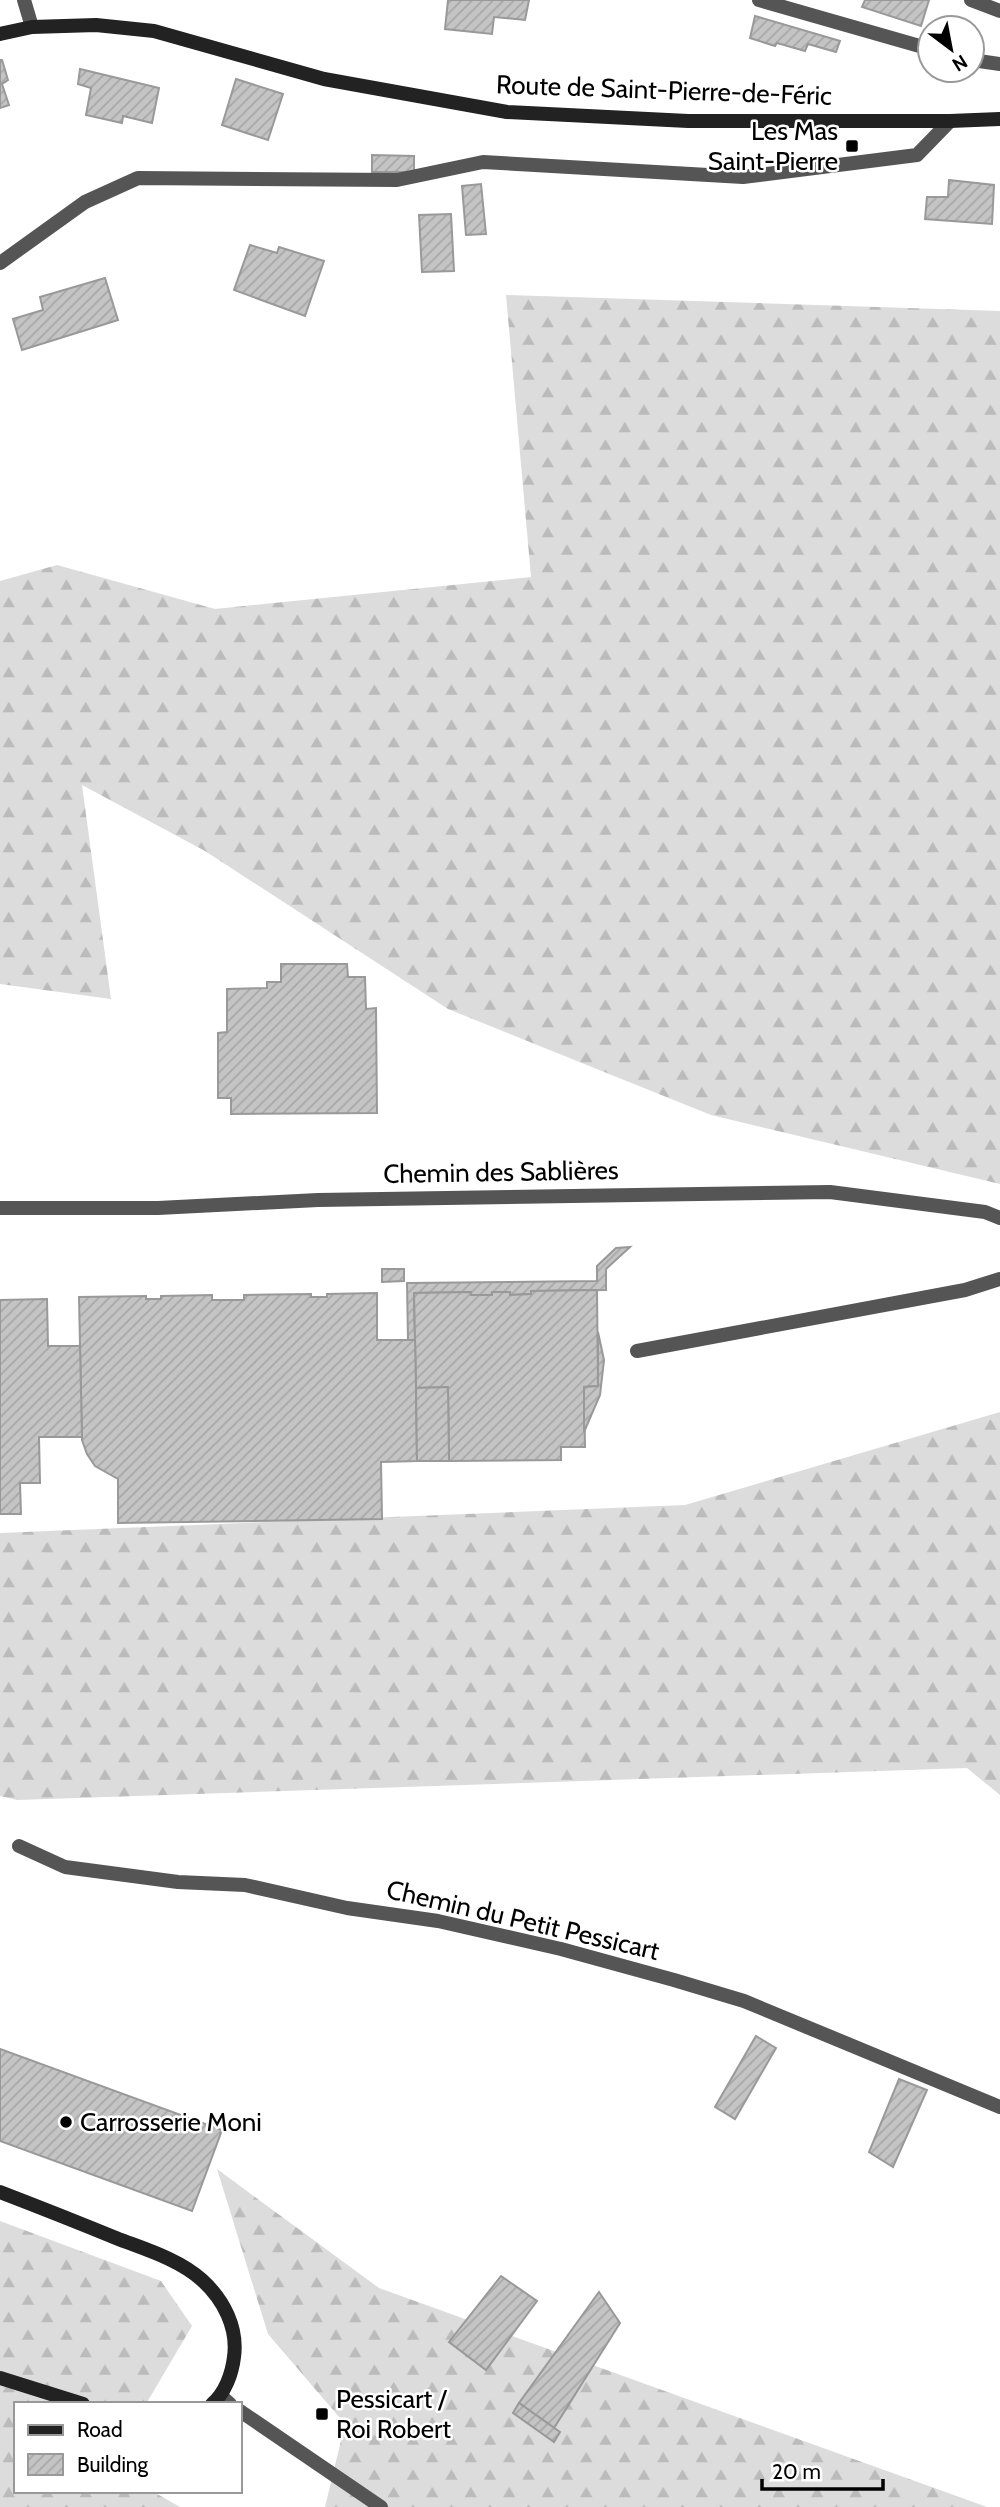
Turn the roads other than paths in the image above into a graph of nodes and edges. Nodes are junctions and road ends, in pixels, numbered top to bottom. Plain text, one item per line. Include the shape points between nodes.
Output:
1 (24, 0) edge
2 (759, 0) edge
3 (971, 0) edge
4 (1000, 11) edge
5 (32, 27) junction
6 (0, 34) edge
7 (916, 45) edge
8 (1000, 119) edge
9 (950, 121) junction
10 (0, 263) edge
11 (0, 1208) edge
12 (1000, 1218) edge
13 (1000, 1279) edge
14 (637, 1351) dead end
15 (19, 1846) dead end
16 (1000, 2107) edge
17 (0, 2192) edge
18 (0, 2378) edge
19 (221, 2401) edge
20 (77, 2402) edge
21 (242, 2412) edge
22 (382, 2507) edge

1 - 5 street
2 - 7 street
3 - 4 street
5 - 6 street, Route de Saint-Pierre-de-Féric
5 - 9 street, Route de Saint-Pierre-de-Féric via 96,25 154,31 324,79 507,112 688,121
8 - 9 street, Route de Saint-Pierre-de-Féric
9 - 10 street via 917,155 743,177 483,162 397,180 138,178 85,202
11 - 12 street, Chemin des Sablières via 830,1192 985,1212
13 - 14 street via 965,1290
15 - 16 street, Chemin du Petit Pessicart via 65,1867 178,1882 246,1885 347,1908 438,1921 574,1953 744,2001
17 - 19 street via 150,2251 202,2280 231,2321 236,2343
18 - 20 street
21 - 22 street

